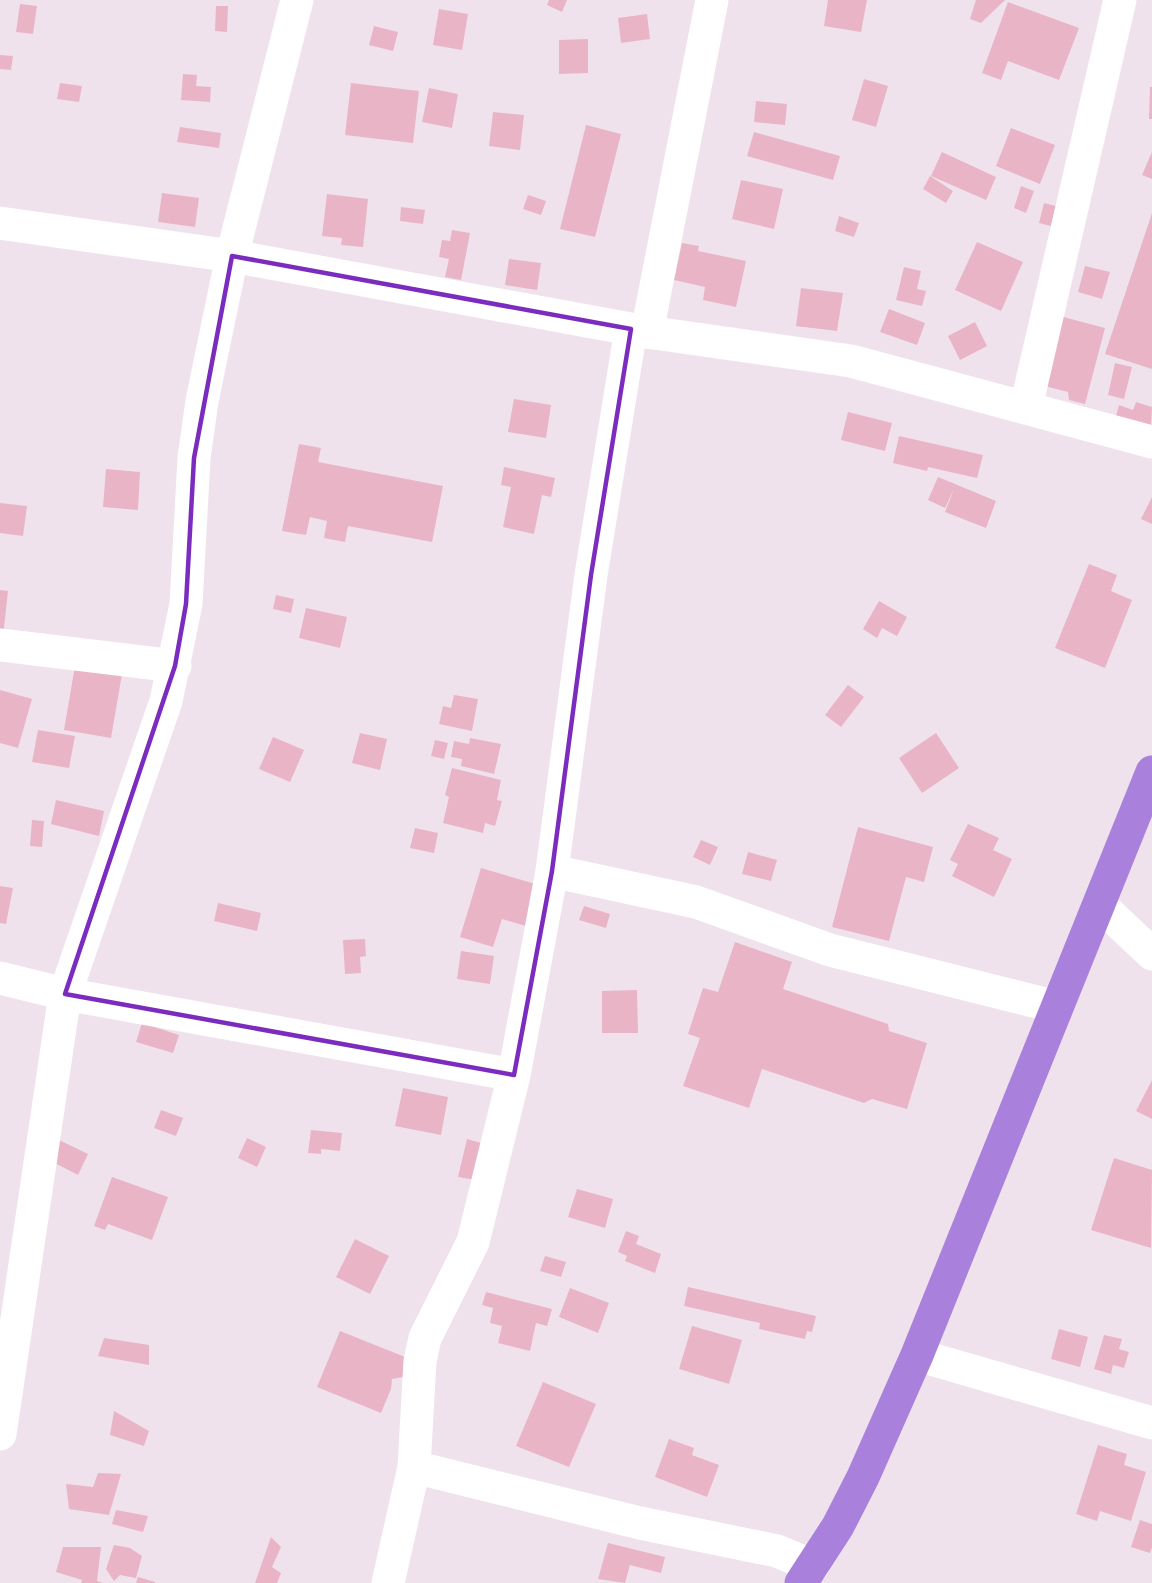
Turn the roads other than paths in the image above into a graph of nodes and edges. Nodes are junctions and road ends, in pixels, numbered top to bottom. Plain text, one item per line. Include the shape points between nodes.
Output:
1 (297, 0) edge
2 (712, 0) edge
3 (1120, 0) edge
4 (0, 223) edge
5 (232, 256) junction
6 (639, 331) junction
7 (1026, 407) junction
8 (1152, 442) edge
9 (0, 645) edge
10 (175, 666) junction
11 (1152, 772) edge
12 (552, 871) junction
13 (1099, 904) junction
14 (1152, 954) edge
15 (0, 978) edge
16 (65, 994) junction
17 (1057, 1007) junction
18 (514, 1075) junction
19 (917, 1355) junction
20 (1152, 1423) edge
21 (0, 1434) edge
22 (414, 1467) junction
23 (807, 1574) edge
24 (388, 1583) edge

1 - 5 street
2 - 6 street
3 - 7 street
4 - 5 street
5 - 6 street
5 - 10 street via 202,401 186,604
6 - 7 street via 851,361
6 - 12 street via 591,575
7 - 8 street
9 - 10 street
10 - 16 street
11 - 13 highway
12 - 17 street via 696,902 830,950
12 - 18 street
13 - 14 street
13 - 17 highway
15 - 16 street
16 - 18 street
16 - 21 street
17 - 19 highway
18 - 22 street via 473,1242 425,1338 420,1361
19 - 20 street
19 - 23 highway via 863,1477
22 - 23 street via 640,1524 777,1551
22 - 24 street

